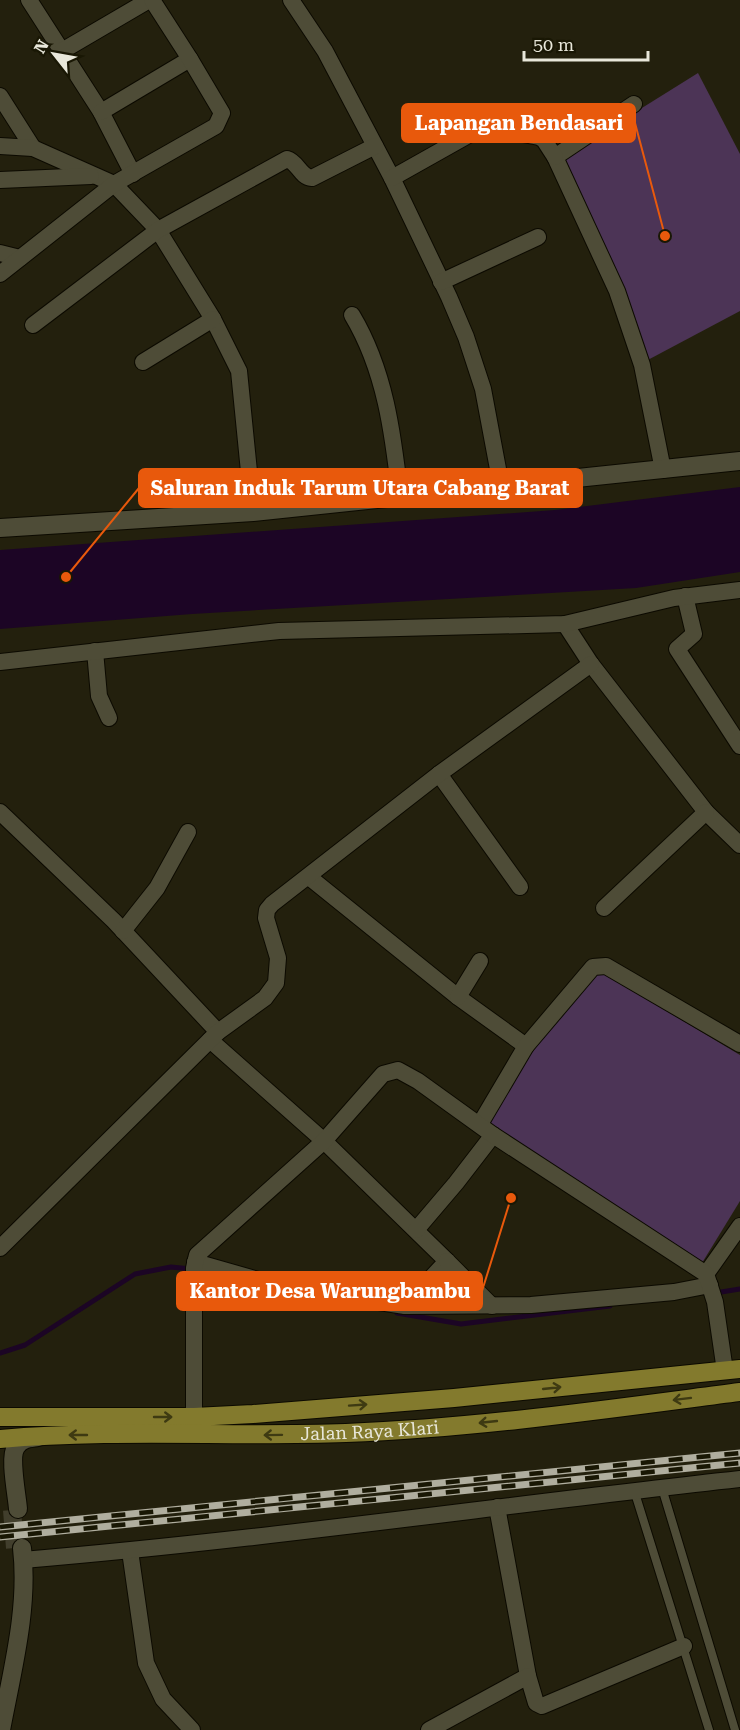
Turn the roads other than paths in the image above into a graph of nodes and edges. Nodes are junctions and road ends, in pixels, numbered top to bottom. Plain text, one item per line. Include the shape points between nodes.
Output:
1 (29, 0) edge
2 (150, 0) edge
3 (291, 0) edge
4 (62, 51) junction
5 (190, 59) junction
6 (0, 96) edge
7 (634, 104) dead end
8 (101, 112) junction
9 (0, 146) edge
10 (375, 146) junction
11 (33, 148) junction
12 (555, 158) junction
13 (133, 174) junction
14 (95, 176) junction
15 (392, 178) junction
16 (0, 180) edge
17 (114, 184) junction
18 (158, 230) junction
19 (538, 237) dead end
20 (0, 253) edge
21 (20, 258) junction
22 (0, 274) edge
23 (441, 282) junction
24 (352, 315) dead end
25 (213, 319) junction
26 (33, 325) dead end
27 (143, 362) dead end
28 (740, 461) edge
29 (663, 470) junction
30 (501, 485) junction
31 (400, 496) junction
32 (253, 512) junction
33 (0, 528) edge
34 (740, 590) edge
35 (685, 596) junction
36 (565, 624) junction
37 (95, 651) junction
38 (0, 662) edge
39 (591, 664) junction
40 (109, 718) dead end
41 (740, 746) edge
42 (439, 774) junction
43 (0, 812) edge
44 (706, 812) junction
45 (188, 832) dead end
46 (740, 845) edge
47 (309, 877) junction
48 (520, 887) dead end
49 (604, 908) dead end
50 (123, 931) junction
51 (480, 962) dead end
52 (458, 997) junction
53 (214, 1036) junction
54 (740, 1044) edge
55 (526, 1046) junction
56 (486, 1130) junction
57 (324, 1141) junction
58 (740, 1226) edge
59 (416, 1230) junction
60 (0, 1248) edge
61 (447, 1262) junction
62 (194, 1267) junction
63 (710, 1287) junction
64 (405, 1306) junction
65 (492, 1306) junction
66 (733, 1370) edge
67 (740, 1392) edge
68 (454, 1398) junction
69 (0, 1417) edge
70 (195, 1417) junction
71 (454, 1425) junction
72 (45, 1435) junction
73 (0, 1441) edge
74 (740, 1479) edge
75 (662, 1488) junction
76 (634, 1490) junction
77 (497, 1507) junction
78 (130, 1551) junction
79 (19, 1554) joint
80 (684, 1646) junction
81 (528, 1676) junction
82 (1, 1730) edge
83 (192, 1730) edge
84 (429, 1730) edge
85 (708, 1730) edge
86 (735, 1730) edge

1 - 4 street
2 - 4 street
2 - 5 street
3 - 10 street via 325,51
4 - 8 street
5 - 8 street
5 - 13 street via 222,113 220,119 216,126
6 - 11 street
7 - 12 street
8 - 13 street
9 - 11 street
10 - 15 street
10 - 18 street via 312,178 305,177 287,159
11 - 14 street
12 - 15 street via 539,136 481,128
12 - 29 street via 625,312 642,364
13 - 17 street
14 - 16 street
14 - 17 street
15 - 23 street
17 - 18 street
17 - 21 street
18 - 25 street
18 - 26 street
19 - 23 street
20 - 21 street
21 - 22 street
23 - 30 street via 466,337 483,389
24 - 31 street via 378,370 393,430
25 - 27 street
25 - 32 street via 239,371
28 - 29 street
29 - 30 street
30 - 31 street
31 - 32 street
32 - 33 street
34 - 35 street
35 - 36 street
35 - 41 street via 694,634 677,649
36 - 37 street via 279,631
36 - 39 street
37 - 38 street
37 - 40 street via 99,696
39 - 42 street
39 - 44 street
42 - 47 street
42 - 48 street
43 - 50 street
44 - 46 street
44 - 49 street
45 - 50 street via 157,888
47 - 52 street
47 - 53 street via 267,910 278,958 276,983 265,998
50 - 53 street
51 - 52 street
52 - 55 street
53 - 57 street
53 - 60 street
54 - 55 street via 600,965 593,967
55 - 56 street
56 - 57 street via 398,1070 383,1074 371,1085
56 - 59 street via 456,1183
56 - 63 street
57 - 59 street
57 - 62 street via 197,1255
58 - 63 street
59 - 61 street
61 - 64 street
61 - 65 street
62 - 64 street via 283,1287
62 - 70 street
63 - 65 street
63 - 66 street
64 - 65 street
68 -> 66 main road, Jalan Raya Klari
67 -> 71 main road, Jalan Raya Klari
70 -> 68 main road, Jalan Raya Klari
68 - 71 main road
69 -> 70 main road, Jalan Raya Klari
71 -> 72 main road, Jalan Raya Klari via 348,1433
72 - 73 main road, Jalan Raya Klari
72 - 73 street via 25,1439 13,1453 15,1510 7,1453
74 - 75 street
75 - 76 street
75 - 86 lane
76 - 77 street
76 - 80 lane
77 - 78 street
77 - 81 street
78 - 79 street
78 - 83 street via 146,1663 163,1699
79 - 82 street via 14,1664
80 - 81 street via 542,1706 536,1703
80 - 85 lane
81 - 84 street

